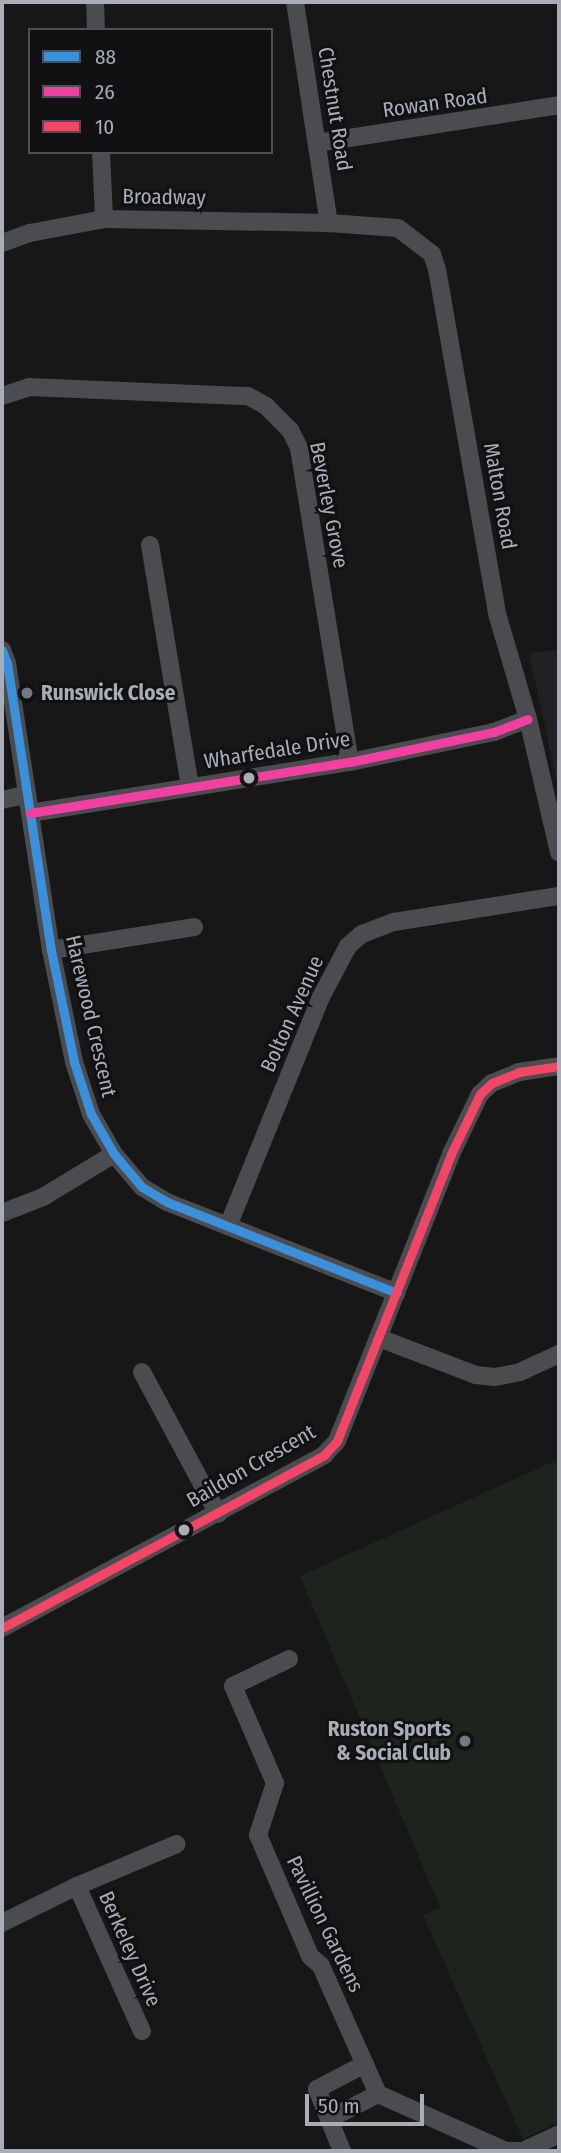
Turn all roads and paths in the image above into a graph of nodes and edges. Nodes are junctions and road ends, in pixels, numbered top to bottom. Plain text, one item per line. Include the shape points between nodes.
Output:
1 (95, 2) edge
2 (295, 2) edge
3 (96, 28) edge
4 (559, 105) edge
5 (317, 143) junction
6 (101, 154) edge
7 (104, 219) junction
8 (329, 223) junction
9 (2, 243) edge
10 (2, 396) edge
11 (150, 545) dead end
12 (2, 650) edge
13 (528, 719) junction
14 (350, 762) junction
15 (190, 787) junction
16 (27, 794) junction
17 (2, 800) edge
18 (30, 813) junction
19 (559, 852) edge
20 (559, 896) edge
21 (194, 927) dead end
22 (51, 950) junction
23 (559, 1066) edge
24 (114, 1154) junction
25 (2, 1213) edge
26 (228, 1226) junction
27 (397, 1293) junction
28 (379, 1338) junction
29 (559, 1354) edge
30 (142, 1372) dead end
31 (218, 1514) junction
32 (2, 1628) edge
33 (289, 1659) dead end
34 (177, 1844) dead end
35 (77, 1886) junction
36 (2, 1923) edge
37 (142, 2031) dead end
38 (365, 2064) junction
39 (378, 2094) junction
40 (329, 2119) junction
41 (559, 2134) edge
42 (342, 2151) edge

1 - 3 street
2 - 5 street, Chestnut Road
4 - 5 street, Rowan Road
5 - 8 street, Chestnut Road
6 - 7 street
7 - 8 street, Broadway
7 - 9 street, Broadway
8 - 13 street, Malton Road via 398,228 418,241 435,262 498,617
10 - 14 street, Beverley Grove via 29,387 248,396 266,406 290,430 299,448
11 - 15 street
12 - 16 street, Harewood Crescent
13 - 14 street, Wharfedale Drive via 494,732
13 - 19 street, Malton Road
14 - 15 street, Wharfedale Drive
15 - 18 street, Wharfedale Drive
16 - 17 street
16 - 18 street, Harewood Crescent
18 - 22 street, Harewood Crescent
20 - 26 street, Bolton Avenue via 394,922 362,934 348,946 321,997
21 - 22 street
22 - 24 street, Harewood Crescent via 74,1062 90,1114
23 - 27 street, Baildon Crescent via 519,1072 492,1083 480,1094 451,1154
24 - 25 street via 43,1197
24 - 26 street, Harewood Crescent via 142,1187
26 - 27 street, Harewood Crescent
27 - 28 street, Baildon Crescent
28 - 29 street via 476,1375 495,1377 520,1372
28 - 31 street, Baildon Crescent via 337,1441 324,1455
30 - 31 street
31 - 32 street, Baildon Crescent
33 - 38 street, Pavillion Gardens via 233,1686 275,1783 258,1836 310,1956 321,1966
34 - 35 street
35 - 36 street
35 - 37 street, Berkeley Drive
38 - 39 street, Pavillion Gardens
38 - 40 street via 317,2089
39 - 40 street
39 - 41 street via 506,2151 523,2151
40 - 42 street

